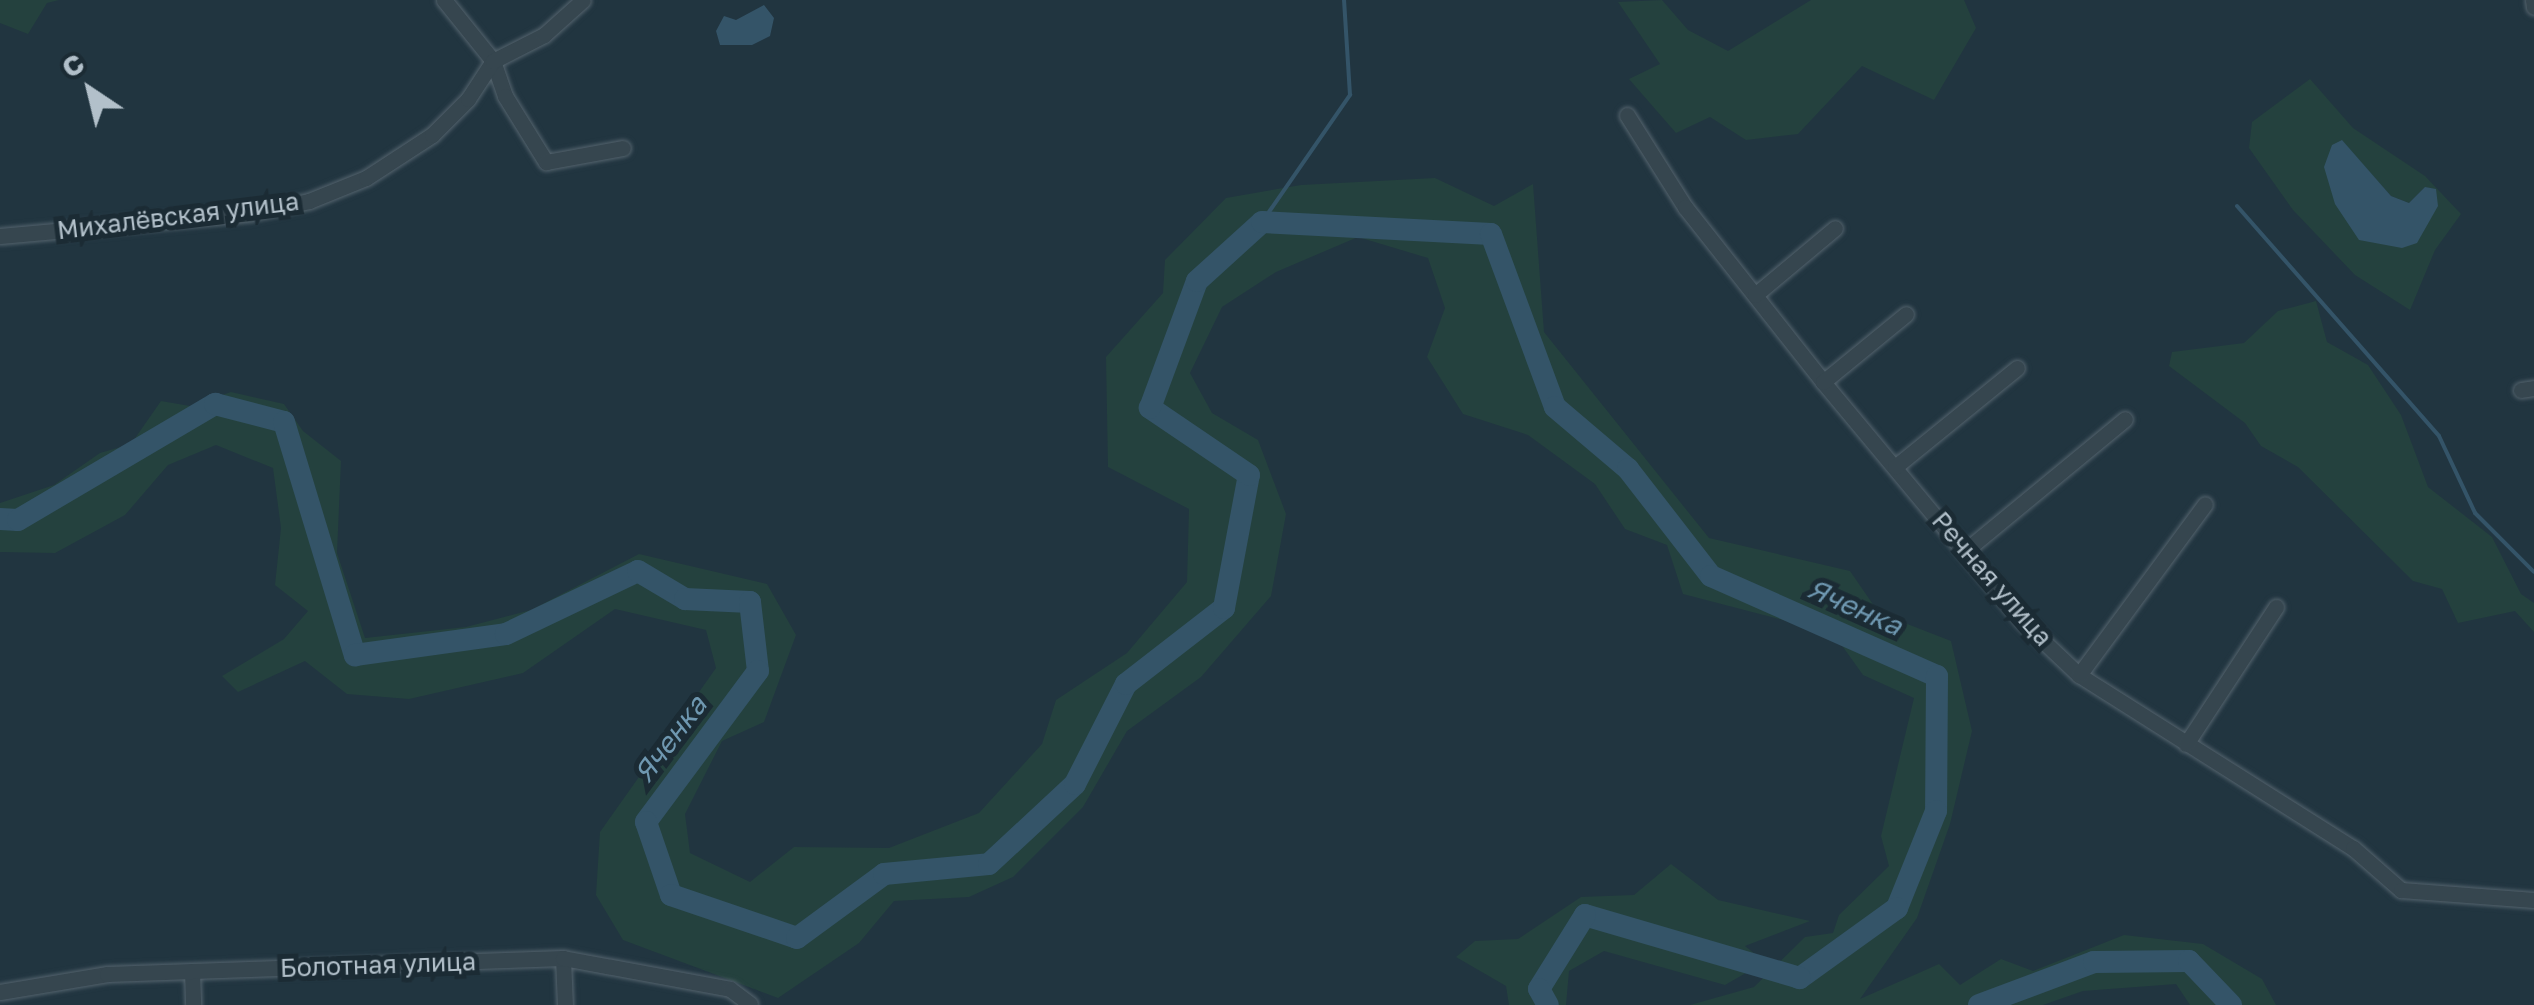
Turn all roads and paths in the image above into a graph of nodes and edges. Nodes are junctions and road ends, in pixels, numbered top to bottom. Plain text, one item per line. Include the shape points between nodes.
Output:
1 (444, 0) edge
2 (583, 0) edge
3 (493, 61) junction
4 (1627, 116) dead end
5 (623, 148) dead end
6 (1835, 228) dead end
7 (0, 236) edge
8 (1755, 295) junction
9 (1906, 314) dead end
10 (2016, 368) dead end
11 (1823, 382) junction
12 (2125, 419) dead end
13 (1896, 466) junction
14 (2204, 504) dead end
15 (1965, 551) junction
16 (2276, 607) dead end
17 (2079, 674) junction
18 (2186, 744) junction
19 (2534, 900) edge
20 (563, 958) junction
21 (192, 971) junction
22 (0, 992) edge
23 (750, 1004) edge
24 (194, 1005) edge
25 (564, 1005) edge

1 - 3 street
2 - 3 street, Михалёвская улица via 544,35
3 - 5 street via 504,96 546,162
3 - 7 street, Михалёвская улица via 432,135 366,178 308,201 251,213
4 - 8 street, Речная улица via 1685,207
6 - 8 street
8 - 11 street, Речная улица
9 - 11 street
10 - 13 street
11 - 13 street, Речная улица
12 - 15 street
13 - 15 street, Речная улица
14 - 17 street
15 - 17 street, Речная улица via 2022,621
16 - 18 street
17 - 18 street, Речная улица
18 - 19 street, Речная улица via 2353,848 2402,890
20 - 21 street, Болотная улица
20 - 23 street, Болотная улица via 694,980 730,989
20 - 25 street
21 - 22 street, Болотная улица via 107,974
21 - 24 street

